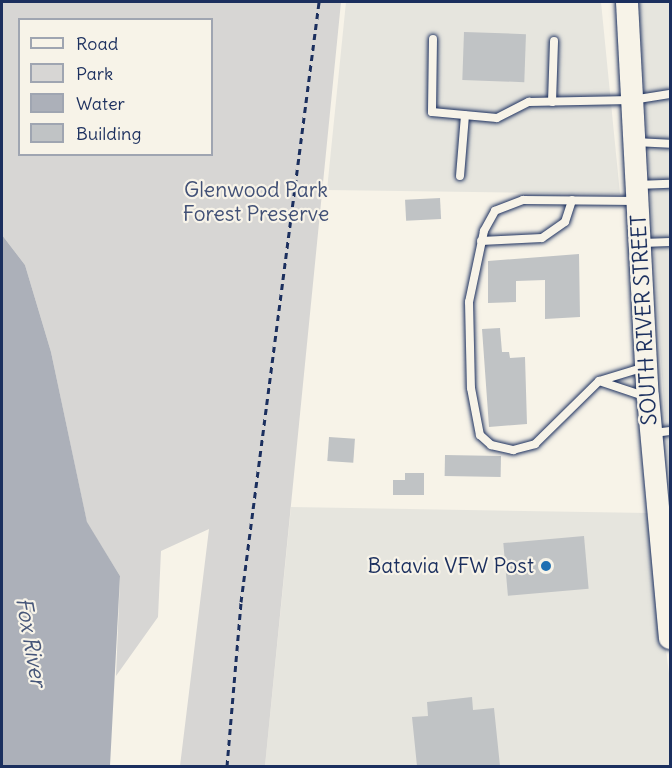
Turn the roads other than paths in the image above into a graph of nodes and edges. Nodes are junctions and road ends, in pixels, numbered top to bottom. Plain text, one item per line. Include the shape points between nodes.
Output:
1 (627, 2) edge
2 (433, 39) dead end
3 (554, 41) dead end
4 (670, 94) edge
5 (632, 100) junction
6 (552, 102) junction
7 (465, 115) junction
8 (634, 142) junction
9 (670, 144) edge
10 (460, 176) dead end
11 (670, 184) edge
12 (636, 193) junction
13 (572, 200) junction
14 (481, 241) junction
15 (670, 242) edge
16 (639, 243) junction
17 (646, 367) junction
18 (599, 381) junction
19 (648, 397) junction
20 (660, 432) edge
21 (670, 638) edge

1 - 5 main road, SOUTH RIVER STREET
2 - 7 lane via 432,112
3 - 6 lane
4 - 5 lane
5 - 6 lane
5 - 8 main road, SOUTH RIVER STREET
6 - 7 lane via 529,102 497,118
7 - 10 lane
8 - 9 lane
8 - 12 main road, SOUTH RIVER STREET
11 - 12 lane
12 - 13 lane
12 - 16 main road, SOUTH RIVER STREET
13 - 14 lane via 564,222 542,238
13 - 14 lane via 507,203 495,211
14 - 18 lane via 469,302 471,388 480,435 491,446 513,450 535,444
15 - 16 lane
16 - 17 main road, SOUTH RIVER STREET
17 - 18 lane
17 - 19 main road, SOUTH RIVER STREET
18 - 19 lane
19 - 20 main road, SOUTH RIVER STREET
20 - 21 main road, SOUTH RIVER STREET

